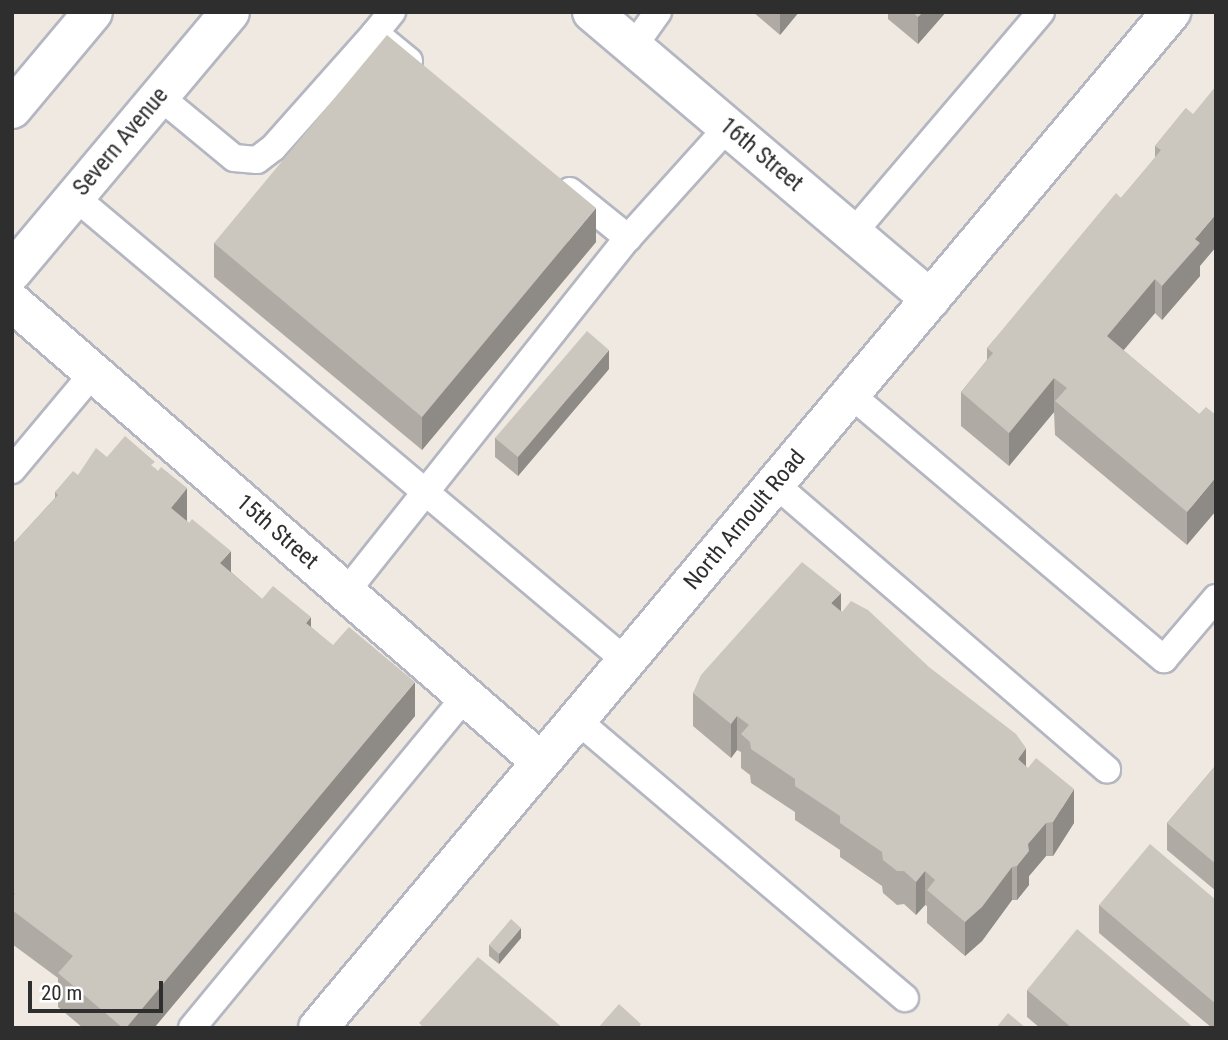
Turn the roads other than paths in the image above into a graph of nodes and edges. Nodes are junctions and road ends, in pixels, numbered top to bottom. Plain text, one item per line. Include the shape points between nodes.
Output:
1 (93, 12) edge
2 (230, 12) edge
3 (392, 12) edge
4 (592, 12) edge
5 (658, 12) edge
6 (1041, 12) edge
7 (1171, 12) edge
8 (375, 33) junction
9 (633, 47) junction
10 (427, 76) edge
11 (159, 96) junction
12 (12, 109) edge
13 (728, 127) junction
14 (554, 178) edge
15 (75, 197) junction
16 (853, 233) junction
17 (628, 238) junction
18 (12, 272) edge
19 (931, 299) junction
20 (12, 302) edge
21 (93, 373) junction
22 (850, 394) junction
23 (12, 470) edge
24 (775, 484) junction
25 (425, 491) junction
26 (346, 592) junction
27 (1216, 598) edge
28 (626, 661) junction
29 (466, 696) junction
30 (577, 720) junction
31 (541, 762) junction
32 (1107, 770) dead end
33 (905, 998) dead end
34 (192, 1028) edge
35 (318, 1028) edge

1 - 12 street
2 - 11 street, Severn Avenue
3 - 8 lane
4 - 9 street, 16th Street
5 - 9 lane
6 - 16 lane
7 - 19 street, North Arnoult Road
8 - 10 lane
8 - 11 lane via 273,148 257,160 234,158
9 - 13 street, 16th Street
11 - 15 street, Severn Avenue
13 - 16 street, 16th Street
13 - 17 lane
14 - 17 lane
15 - 18 street, Severn Avenue
15 - 25 lane
16 - 19 street, 16th Street
17 - 25 lane
19 - 22 street, North Arnoult Road
20 - 21 street, 15th Street
21 - 23 lane
21 - 26 street, 15th Street
22 - 24 street, North Arnoult Road
22 - 27 lane via 1164,659
24 - 28 street, North Arnoult Road
24 - 32 lane
25 - 26 lane
25 - 28 lane
26 - 29 street, 15th Street
28 - 30 street, North Arnoult Road
29 - 31 street, 15th Street
29 - 34 lane
30 - 31 street, North Arnoult Road
30 - 33 lane
31 - 35 street, North Arnoult Road

